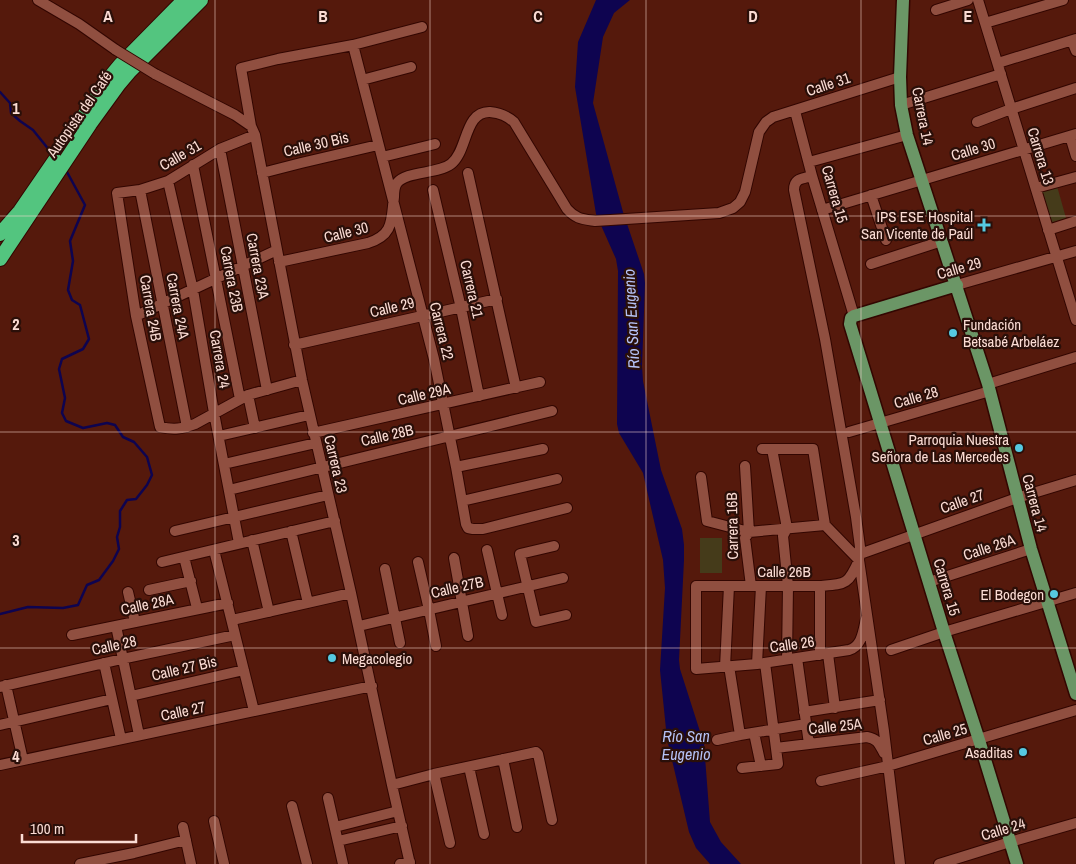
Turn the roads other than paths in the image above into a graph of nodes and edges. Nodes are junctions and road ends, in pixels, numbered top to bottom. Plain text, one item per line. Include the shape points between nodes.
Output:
1 (38, 0) edge
2 (184, 0) edge
3 (201, 0) edge
4 (903, 0) edge
5 (968, 0) edge
6 (978, 0) edge
7 (1059, 1) edge
8 (936, 10) dead end
9 (985, 23) junction
10 (422, 27) dead end
11 (1074, 40) edge
12 (353, 45) junction
13 (1076, 52) edge
14 (998, 63) junction
15 (411, 67) dead end
16 (1001, 74) junction
17 (900, 78) junction
18 (362, 80) junction
19 (1076, 88) edge
20 (901, 105) junction
21 (1012, 109) junction
22 (795, 111) junction
23 (977, 122) dead end
24 (253, 131) junction
25 (908, 135) junction
26 (1073, 135) edge
27 (435, 144) dead end
28 (378, 145) junction
29 (220, 149) junction
30 (1024, 150) junction
31 (1076, 156) edge
32 (382, 157) junction
33 (809, 162) junction
34 (193, 165) junction
35 (262, 173) junction
36 (468, 173) dead end
37 (812, 176) junction
38 (1076, 177) edge
39 (921, 180) junction
40 (168, 181) junction
41 (1036, 188) junction
42 (140, 190) junction
43 (433, 190) dead end
44 (117, 193) joint
45 (871, 195) junction
46 (393, 202) junction
47 (822, 210) junction
48 (1076, 221) edge
49 (1048, 230) junction
50 (0, 234) edge
51 (886, 240) dead end
52 (942, 241) junction
53 (277, 250) junction
54 (1076, 251) edge
55 (1057, 256) junction
56 (0, 259) edge
57 (279, 262) junction
58 (871, 264) dead end
59 (243, 266) junction
60 (216, 279) junction
61 (957, 285) junction
62 (193, 290) junction
63 (497, 299) junction
64 (162, 303) junction
65 (461, 308) junction
66 (136, 316) junction
67 (423, 316) junction
68 (853, 317) junction
69 (1076, 320) edge
70 (294, 345) junction
71 (1076, 357) edge
72 (302, 380) junction
73 (540, 382) dead end
74 (989, 387) junction
75 (516, 388) junction
76 (267, 390) junction
77 (479, 396) junction
78 (244, 397) junction
79 (444, 405) junction
80 (552, 412) dead end
81 (214, 413) junction
82 (309, 415) junction
83 (881, 423) junction
84 (187, 427) junction
85 (255, 428) junction
86 (849, 432) dead end
87 (219, 436) junction
88 (450, 436) junction
89 (314, 438) junction
90 (543, 449) dead end
91 (224, 464) junction
92 (746, 466) dead end
93 (321, 467) junction
94 (456, 467) junction
95 (702, 477) dead end
96 (557, 479) dead end
97 (1076, 480) edge
98 (229, 490) junction
99 (328, 495) junction
100 (1017, 498) junction
101 (462, 501) junction
102 (567, 508) dead end
103 (234, 517) junction
104 (335, 521) junction
105 (825, 525) junction
106 (787, 528) junction
107 (175, 531) dead end
108 (291, 531) junction
109 (749, 532) junction
110 (914, 534) junction
111 (252, 540) junction
112 (239, 543) junction
113 (554, 546) dead end
114 (1031, 549) junction
115 (214, 550) junction
116 (487, 550) dead end
117 (184, 557) junction
118 (859, 557) junction
119 (454, 558) dead end
120 (162, 562) dead end
121 (418, 562) dead end
122 (385, 569) dead end
123 (563, 578) dead end
124 (190, 581) junction
125 (929, 582) junction
126 (528, 586) junction
127 (729, 586) junction
128 (756, 586) junction
129 (788, 586) junction
130 (820, 586) junction
131 (150, 590) dead end
132 (128, 592) dead end
133 (351, 593) junction
134 (1076, 593) edge
135 (497, 594) junction
136 (1046, 601) junction
137 (462, 602) junction
138 (228, 603) junction
139 (308, 603) junction
140 (197, 608) junction
141 (429, 610) junction
142 (269, 612) junction
143 (867, 614) junction
144 (502, 615) dead end
145 (566, 615) dead end
146 (395, 618) junction
147 (232, 620) junction
148 (135, 622) junction
149 (116, 626) junction
150 (358, 626) junction
151 (944, 632) junction
152 (72, 635) dead end
153 (235, 635) junction
154 (468, 636) dead end
155 (400, 643) dead end
156 (436, 646) dead end
157 (891, 650) dead end
158 (824, 654) junction
159 (122, 659) junction
160 (792, 659) junction
161 (104, 663) junction
162 (761, 663) junction
163 (727, 666) junction
164 (696, 669) joint
165 (244, 670) junction
166 (3, 686) edge
167 (372, 686) junction
168 (1076, 694) edge
169 (131, 696) junction
170 (112, 699) junction
171 (880, 700) junction
172 (835, 708) junction
173 (1076, 710) edge
174 (254, 711) junction
175 (804, 712) junction
176 (14, 722) junction
177 (806, 724) junction
178 (0, 725) edge
179 (774, 729) junction
180 (754, 733) junction
181 (139, 735) junction
182 (740, 735) junction
183 (121, 739) junction
184 (717, 740) dead end
185 (979, 740) junction
186 (809, 744) junction
187 (776, 748) junction
188 (503, 759) junction
189 (22, 760) junction
190 (888, 762) junction
191 (0, 765) edge
192 (761, 766) junction
193 (469, 767) junction
194 (742, 768) dead end
195 (434, 774) junction
196 (821, 781) dead end
197 (392, 784) junction
198 (328, 798) dead end
199 (292, 806) dead end
200 (398, 811) junction
201 (552, 820) dead end
202 (214, 821) dead end
203 (1076, 823) edge
204 (402, 826) junction
205 (183, 827) dead end
206 (335, 827) junction
207 (517, 827) dead end
208 (484, 834) dead end
209 (186, 840) junction
210 (338, 840) junction
211 (450, 842) dead end
212 (1010, 842) junction
213 (134, 853) junction
214 (105, 861) edge
215 (407, 863) edge
216 (80, 864) edge
217 (136, 864) edge
218 (191, 864) edge
219 (224, 864) edge
220 (307, 864) edge
221 (343, 864) edge
222 (900, 864) edge
223 (939, 864) edge
224 (1017, 864) edge

1 - 24 street, bridge via 155,74 234,115
2 - 50 highway, Autopista del Café via 120,65 28,200
3 - 56 highway, Autopista del Café via 118,84
4 - 17 main road, Carrera 14
5 - 8 street
6 - 9 street, Carrera 13
7 - 9 street
9 - 14 street, Carrera 13
10 - 12 street
11 - 13 street
11 - 14 street
12 - 18 street, Carrera 22
12 - 24 street, Carrera 23 via 242,68
14 - 16 street, Carrera 13
15 - 18 street
16 - 20 street
16 - 21 street, Carrera 13
17 - 20 main road, Carrera 14
17 - 22 street, Calle 31
18 - 28 street, Carrera 22
19 - 21 street
20 - 25 main road, Carrera 14
21 - 23 street
21 - 30 street, Carrera 13
22 - 33 street, Carrera 15
22 - 46 street, Calle 31 via 766,122 759,132 740,202 719,213 595,221 578,219 571,214 514,122 507,116 485,112 476,116 470,125 452,164 399,180
24 - 29 street, Calle 31
24 - 35 street, Carrera 23
25 - 33 street
25 - 39 main road, Carrera 14
26 - 30 street, Calle 30
26 - 31 street
27 - 32 street
28 - 32 street, Carrera 22
28 - 35 street, Calle 30 Bis
29 - 34 street, Calle 31
29 - 59 street, Carrera 23A
30 - 39 street, Calle 30
30 - 41 street, Carrera 13
32 - 46 street, Carrera 22
33 - 37 street, Carrera 15
34 - 40 street, Calle 31
34 - 60 street, Carrera 23B
35 - 53 street, Carrera 23
36 - 63 street
37 - 47 street, Carrera 15
37 - 118 street via 797,180 794,190 825,339 860,541
38 - 41 street
39 - 45 street, Calle 30
39 - 52 main road, Carrera 14
40 - 42 street, Calle 31
40 - 62 street, Carrera 24
41 - 49 street, Carrera 13
42 - 44 street, Calle 31
42 - 64 street, Carrera 24A
43 - 65 street, Carrera 21
44 - 66 street, Carrera 24B
45 - 47 street, Calle 30
45 - 51 street
46 - 57 street, Calle 30 via 388,230 376,240
46 - 67 street, Carrera 22
47 - 68 street, Carrera 15
48 - 49 street
49 - 55 street, Carrera 13
52 - 58 street
52 - 61 main road, Carrera 14
53 - 57 street, Carrera 23
53 - 59 street
54 - 55 street, Calle 29
55 - 61 street, Calle 29
55 - 69 street, Carrera 13
57 - 70 street, Carrera 23
59 - 60 street
59 - 76 street, Carrera 23A
60 - 62 street
60 - 78 street, Carrera 23B
61 - 68 main road, Calle 29
61 - 74 main road, Carrera 14
62 - 64 street
62 - 81 street, Carrera 24
63 - 65 street, Calle 29
63 - 75 street
64 - 66 street
64 - 84 street, Carrera 24A
65 - 67 street, Calle 29
65 - 77 street, Carrera 21
66 - 84 street, Carrera 24B via 160,427
67 - 70 street, Calle 29
67 - 79 street, Carrera 22
68 - 83 main road, Carrera 15 via 851,329
70 - 72 street, Carrera 23
71 - 74 street, Calle 28
72 - 76 street
72 - 82 street, Carrera 23
73 - 75 street, Calle 29A
74 - 83 street, Calle 28
74 - 100 main road, Carrera 14
75 - 77 street, Calle 29A
76 - 78 street
77 - 79 street, Calle 29A
78 - 81 street
78 - 85 street, Carrera 23B
79 - 88 street, Carrera 22
79 - 89 street, Calle 29A
80 - 88 street, Calle 28B
81 - 84 street
81 - 87 street, Carrera 24
82 - 85 street
82 - 89 street, Carrera 23
83 - 86 street, Calle 28
83 - 110 main road, Carrera 15
85 - 87 street
87 - 91 street, Carrera 24
88 - 93 street, Calle 28B
88 - 94 street, Carrera 22
89 - 91 street
89 - 93 street, Carrera 23
90 - 94 street
91 - 98 street, Carrera 24
92 - 109 street, Carrera 16B
93 - 98 street, Calle 28B
93 - 99 street, Carrera 23
94 - 101 street, Carrera 22
95 - 109 street via 707,521
96 - 101 street
97 - 100 street, Calle 27
98 - 103 street, Carrera 24
99 - 103 street
99 - 104 street, Carrera 23
100 - 110 street, Calle 27
100 - 114 main road, Carrera 14
101 - 102 street, Carrera 22 via 466,524 472,529
103 - 107 street
103 - 112 street, Carrera 24
104 - 108 street
104 - 133 street, Carrera 23
105 - 106 street
105 - 106 street via 813,449 767,449
105 - 118 street
106 - 109 street
106 - 129 street via 783,536
108 - 111 street
108 - 139 street
109 - 128 street, Carrera 16B via 745,538
110 - 118 street, Calle 27
110 - 125 main road, Carrera 15
111 - 112 street
111 - 142 street
112 - 115 street
113 - 126 street via 520,554
114 - 125 street, Calle 26A
114 - 136 main road, Carrera 14
115 - 117 street
115 - 138 street
116 - 135 street
117 - 120 street
117 - 124 street
118 - 130 street, Calle 26B via 848,581 840,585
118 - 143 street
119 - 137 street
121 - 141 street
122 - 146 street
123 - 126 street, Calle 27B
124 - 131 street
124 - 140 street
125 - 151 main road, Carrera 15
126 - 135 street, Calle 27B
126 - 145 street via 536,622
127 - 128 street, Calle 26B
127 - 163 street
127 - 164 street, Calle 26B via 696,586
128 - 129 street, Calle 26B
128 - 162 street, Carrera 16B
129 - 130 street, Calle 26B
129 - 160 street
130 - 158 street
132 - 148 street
133 - 139 street
133 - 150 street, Carrera 23
134 - 136 street
135 - 137 street, Calle 27B
135 - 144 street
136 - 151 street
136 - 168 main road, Carrera 14
137 - 141 street, Calle 27B
137 - 154 street
138 - 140 street, Calle 28A
138 - 147 street
139 - 142 street
140 - 148 street, Calle 28A
141 - 146 street, Calle 27B
141 - 156 street
142 - 147 street
143 - 158 street, Calle 26 via 862,636 855,648
143 - 171 street
146 - 150 street, Calle 27B
146 - 155 street
147 - 153 street
148 - 149 street, Calle 28A
149 - 152 street, Calle 28A
149 - 159 street
150 - 167 street, Carrera 23
151 - 157 street
151 - 185 main road, Carrera 15
153 - 159 street, Calle 28
153 - 165 street
158 - 160 street, Calle 26
158 - 172 street
159 - 161 street, Calle 28
159 - 169 street
160 - 162 street, Calle 26
160 - 175 street
161 - 166 street, Calle 28
161 - 170 street
162 - 163 street, Calle 26
162 - 179 street, Carrera 16B
163 - 164 street, Calle 26
163 - 182 street
165 - 169 street, Calle 27 Bis
165 - 174 street
166 - 176 street
167 - 174 street, Calle 27
167 - 197 street, Carrera 23
169 - 181 street
170 - 176 street
170 - 183 street
171 - 172 street
171 - 190 street
172 - 175 street
173 - 185 street, Calle 25
174 - 181 street, Calle 27
175 - 177 street
176 - 178 street
176 - 189 street
177 - 179 street
177 - 186 street
179 - 180 street
179 - 187 street, Carrera 16B
180 - 182 street
180 - 192 street
181 - 183 street, Calle 27
182 - 184 street
183 - 189 street, Calle 27
185 - 190 street, Calle 25
185 - 212 main road, Carrera 15
186 - 187 street, Calle 25A
186 - 190 street, Calle 25A via 874,738
187 - 192 street, Carrera 16B via 778,764
188 - 193 street
188 - 201 street via 534,752 538,754
188 - 207 street
189 - 191 street, Calle 27
190 - 196 street, Calle 25
190 - 222 street
192 - 194 street
193 - 195 street
193 - 208 street
195 - 197 street
195 - 211 street
197 - 200 street, Carrera 23
198 - 206 street
199 - 220 street
200 - 204 street, Carrera 23
200 - 206 street
202 - 219 street
203 - 212 street, Calle 24
204 - 210 street
204 - 215 street, Carrera 23
205 - 209 street
206 - 210 street
209 - 213 street
209 - 218 street
210 - 221 street
212 - 223 street, Calle 24
212 - 224 main road, Carrera 15
213 - 214 street
213 - 217 street
214 - 216 street

